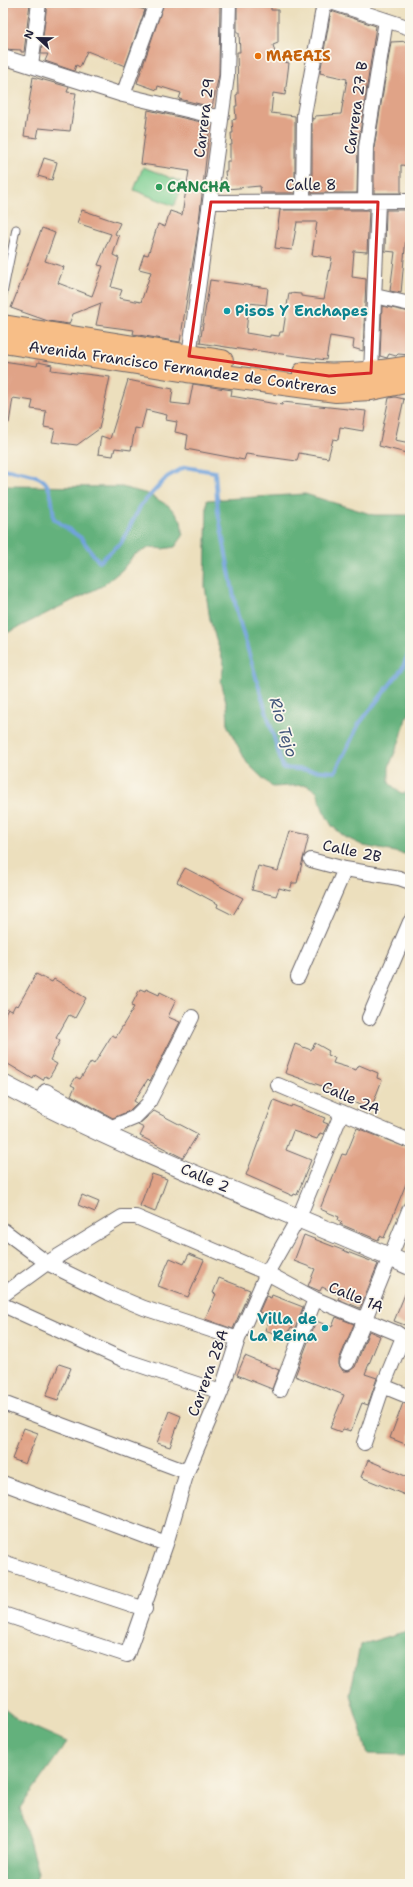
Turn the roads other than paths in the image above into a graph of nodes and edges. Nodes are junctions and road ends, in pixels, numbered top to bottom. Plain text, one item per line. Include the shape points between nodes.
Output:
1 (39, 3) edge
2 (228, 3) edge
3 (324, 3) edge
4 (334, 3) edge
5 (152, 4) edge
6 (386, 20) junction
7 (410, 28) edge
8 (3, 58) edge
9 (31, 66) junction
10 (123, 95) junction
11 (221, 118) junction
12 (410, 201) edge
13 (211, 202) junction
14 (304, 202) junction
15 (372, 202) junction
16 (16, 229) dead end
17 (3, 294) edge
18 (375, 296) junction
19 (410, 304) edge
20 (3, 326) edge
21 (3, 342) edge
22 (189, 356) junction
23 (410, 367) edge
24 (371, 373) junction
25 (410, 381) edge
26 (311, 860) dead end
27 (345, 870) junction
28 (410, 882) edge
29 (410, 922) edge
30 (298, 977) dead end
31 (192, 1017) dead end
32 (369, 1018) dead end
33 (3, 1084) edge
34 (278, 1085) dead end
35 (49, 1104) junction
36 (342, 1112) junction
37 (410, 1141) edge
38 (410, 1208) edge
39 (299, 1217) junction
40 (3, 1230) edge
41 (391, 1257) junction
42 (47, 1263) junction
43 (410, 1266) edge
44 (267, 1273) junction
45 (3, 1295) edge
46 (315, 1299) junction
47 (3, 1305) edge
48 (364, 1319) junction
49 (238, 1339) junction
50 (347, 1363) dead end
51 (383, 1386) junction
52 (280, 1390) dead end
53 (221, 1392) junction
54 (410, 1397) edge
55 (3, 1403) edge
56 (364, 1443) dead end
57 (187, 1472) junction
58 (3, 1483) edge
59 (166, 1544) junction
60 (3, 1562) edge
61 (145, 1608) junction
62 (3, 1614) edge

1 - 9 street
2 - 11 street, Carrera 29 via 227,76
3 - 14 street via 304,115
4 - 6 street
5 - 10 street
6 - 7 street
6 - 15 street, Carrera 27 B via 366,147
8 - 9 street
9 - 10 street
10 - 11 street
11 - 13 street, Carrera 29
12 - 15 street, Calle 8
13 - 14 street, Calle 8
13 - 22 street, Carrera 29
14 - 15 street, Calle 8
15 - 18 street, Carrera 27 B
16 - 17 lane
18 - 19 street
18 - 24 street, Carrera 27 B
20 - 22 main road, Avenida Francisco Fernandez de Contreras
21 - 25 main road, Avenida Francisco Fernandez de Contreras via 336,391 371,389
22 - 24 main road, Avenida Francisco Fernandez de Contreras via 329,376
23 - 24 main road, Avenida Francisco Fernandez de Contreras
26 - 27 street, Calle 2B
27 - 28 street, Calle 2B
27 - 30 street
29 - 32 street
31 - 35 street via 148,1104 134,1118 112,1127
33 - 35 street, Calle 2
34 - 36 street, Calle 2A
35 - 39 street, Calle 2 via 157,1158
36 - 37 street, Calle 2A
36 - 39 street, Carrera 28A
38 - 41 street
39 - 41 street, Calle 2
39 - 44 street, Carrera 28A
40 - 42 street
41 - 43 street, Calle 2
41 - 48 street
42 - 44 street, Calle 1A via 122,1217 129,1216
42 - 45 street
42 - 49 street via 144,1308
44 - 46 street, Calle 1A
44 - 49 street, Carrera 28A
46 - 48 street, Calle 1A
46 - 52 street
47 - 53 street via 124,1360
48 - 50 street
48 - 51 street, Calle 1A via 403,1336
49 - 53 street, Carrera 28A
51 - 54 street
51 - 56 street
53 - 57 street, Carrera 28A
55 - 57 street
57 - 59 street, Carrera 28A
58 - 59 street
59 - 61 street, Carrera 28A
60 - 61 street
61 - 62 street, Carrera 28A via 128,1655

